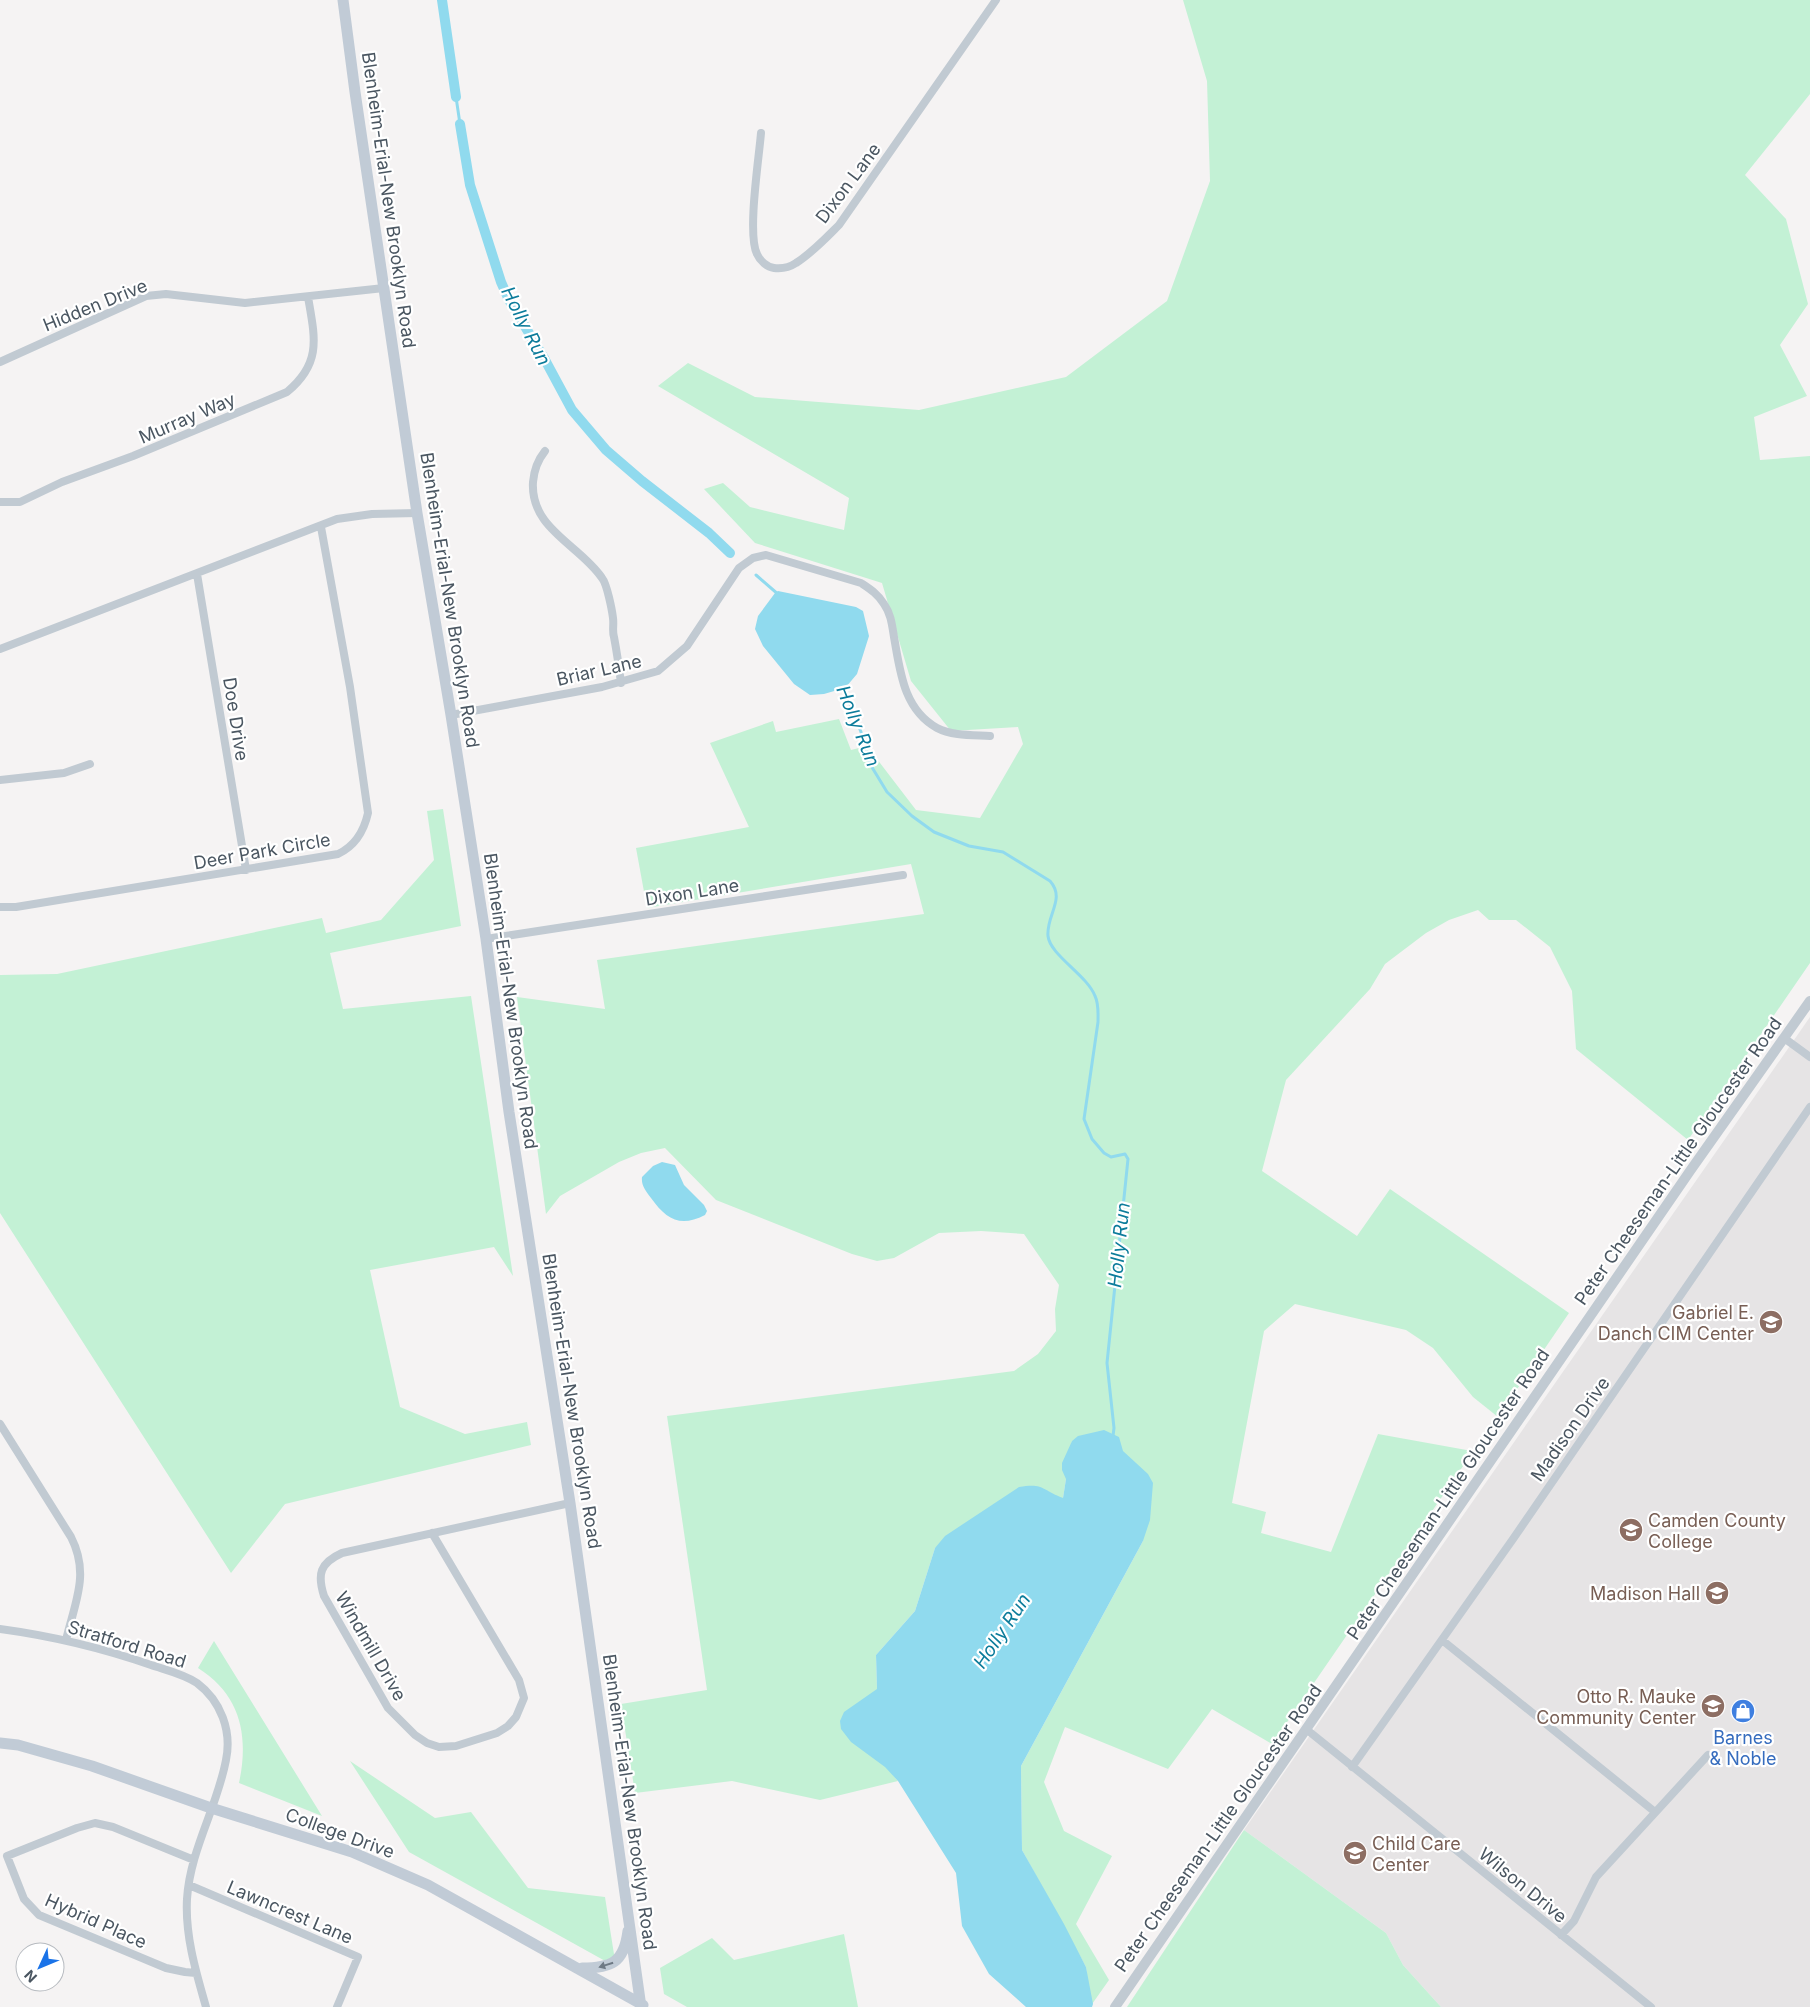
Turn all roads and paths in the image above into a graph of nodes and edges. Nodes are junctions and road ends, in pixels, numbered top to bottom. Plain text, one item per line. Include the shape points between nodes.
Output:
1 (343, 0) edge
2 (996, 0) edge
3 (761, 133) dead end
4 (384, 288) junction
5 (308, 297) junction
6 (0, 362) edge
7 (545, 451) dead end
8 (0, 502) edge
9 (417, 513) junction
10 (321, 526) junction
11 (197, 574) junction
12 (0, 649) edge
13 (621, 683) junction
14 (452, 716) junction
15 (990, 736) dead end
16 (90, 764) dead end
17 (0, 780) edge
18 (246, 870) junction
19 (903, 875) dead end
20 (0, 907) edge
21 (486, 939) junction
22 (1810, 1001) edge
23 (1784, 1038) junction
24 (1810, 1057) edge
25 (1810, 1106) edge
26 (0, 1424) edge
27 (570, 1502) junction
28 (432, 1533) junction
29 (0, 1628) edge
30 (66, 1640) junction
31 (1442, 1640) junction
32 (1306, 1729) junction
33 (0, 1743) edge
34 (1708, 1755) dead end
35 (1352, 1767) junction
36 (211, 1808) junction
37 (1655, 1812) junction
38 (194, 1860) junction
39 (189, 1886) junction
40 (628, 1912) junction
41 (1561, 1935) junction
42 (579, 1968) junction
43 (196, 1973) junction
44 (643, 2006) edge
45 (206, 2007) edge
46 (337, 2007) edge
47 (1115, 2007) edge
48 (1651, 2007) edge

1 - 4 main road, Blenheim-Erial-New Brooklyn Road
2 - 3 street, Dixon Lane via 839,225 817,247 787,267 770,267 756,253 753,218
4 - 5 street, Hidden Drive
4 - 9 main road, Blenheim-Erial-New Brooklyn Road
5 - 6 street, Hidden Drive via 245,303 173,294 146,296
5 - 8 street, Murray Way via 313,324 313,353 303,378 287,392 20,502
7 - 13 street via 534,470 536,503 550,528 603,579 613,618
9 - 10 street via 372,514 337,519
9 - 14 main road, Blenheim-Erial-New Brooklyn Road
10 - 11 street
10 - 18 street, Deer Park Circle via 350,686 368,813 366,824 355,843 338,854
11 - 12 street
11 - 18 street, Doe Drive
13 - 14 street, Briar Lane
13 - 15 street, Briar Lane via 658,671 674,659 687,646 736,572 753,558 766,555 861,583 875,592 891,618 901,679 921,716 937,728
14 - 21 main road, Blenheim-Erial-New Brooklyn Road
16 - 17 street via 64,773
18 - 20 street, Deer Park Circle
19 - 21 street, Dixon Lane
21 - 27 main road, Blenheim-Erial-New Brooklyn Road via 509,1112
22 - 23 street, Peter Cheeseman-Little Gloucester Road
23 - 24 street
23 - 32 street, Peter Cheeseman-Little Gloucester Road
25 - 31 street, Madison Drive
26 - 30 street via 71,1537 79,1557 80,1582
27 - 28 street, Windmill Drive
27 - 40 main road, Blenheim-Erial-New Brooklyn Road
28 - 28 street, Windmill Drive via 342,1553 322,1569 320,1582 324,1596 388,1708 427,1743 439,1747 456,1746 497,1733 508,1726 516,1718 524,1698 519,1680
29 - 30 street, Stratford Road
30 - 36 street, Stratford Road via 186,1677 213,1698 225,1723 228,1747 225,1768
31 - 35 street, Madison Drive
31 - 37 street
32 - 35 street, Wilson Drive
32 - 47 street, Peter Cheeseman-Little Gloucester Road
33 - 36 main road, College Drive via 92,1766
34 - 37 street
35 - 41 street, Wilson Drive
36 - 38 street, Stratford Road
36 - 42 main road, College Drive via 352,1852 411,1877
37 - 41 street via 1596,1877 1574,1921
38 - 39 street, Stratford Road
38 - 43 street, Hybrid Place via 113,1827 95,1823 7,1856 24,1899 39,1914 166,1968
39 - 43 street, Stratford Road via 188,1929
39 - 46 street, Lawncrest Lane via 358,1957
40 -> 42 main road via 627,1939 617,1960 605,1967
40 - 44 main road, Blenheim-Erial-New Brooklyn Road
41 - 48 street, Wilson Drive
42 - 44 main road, College Drive
43 - 45 street, Stratford Road

